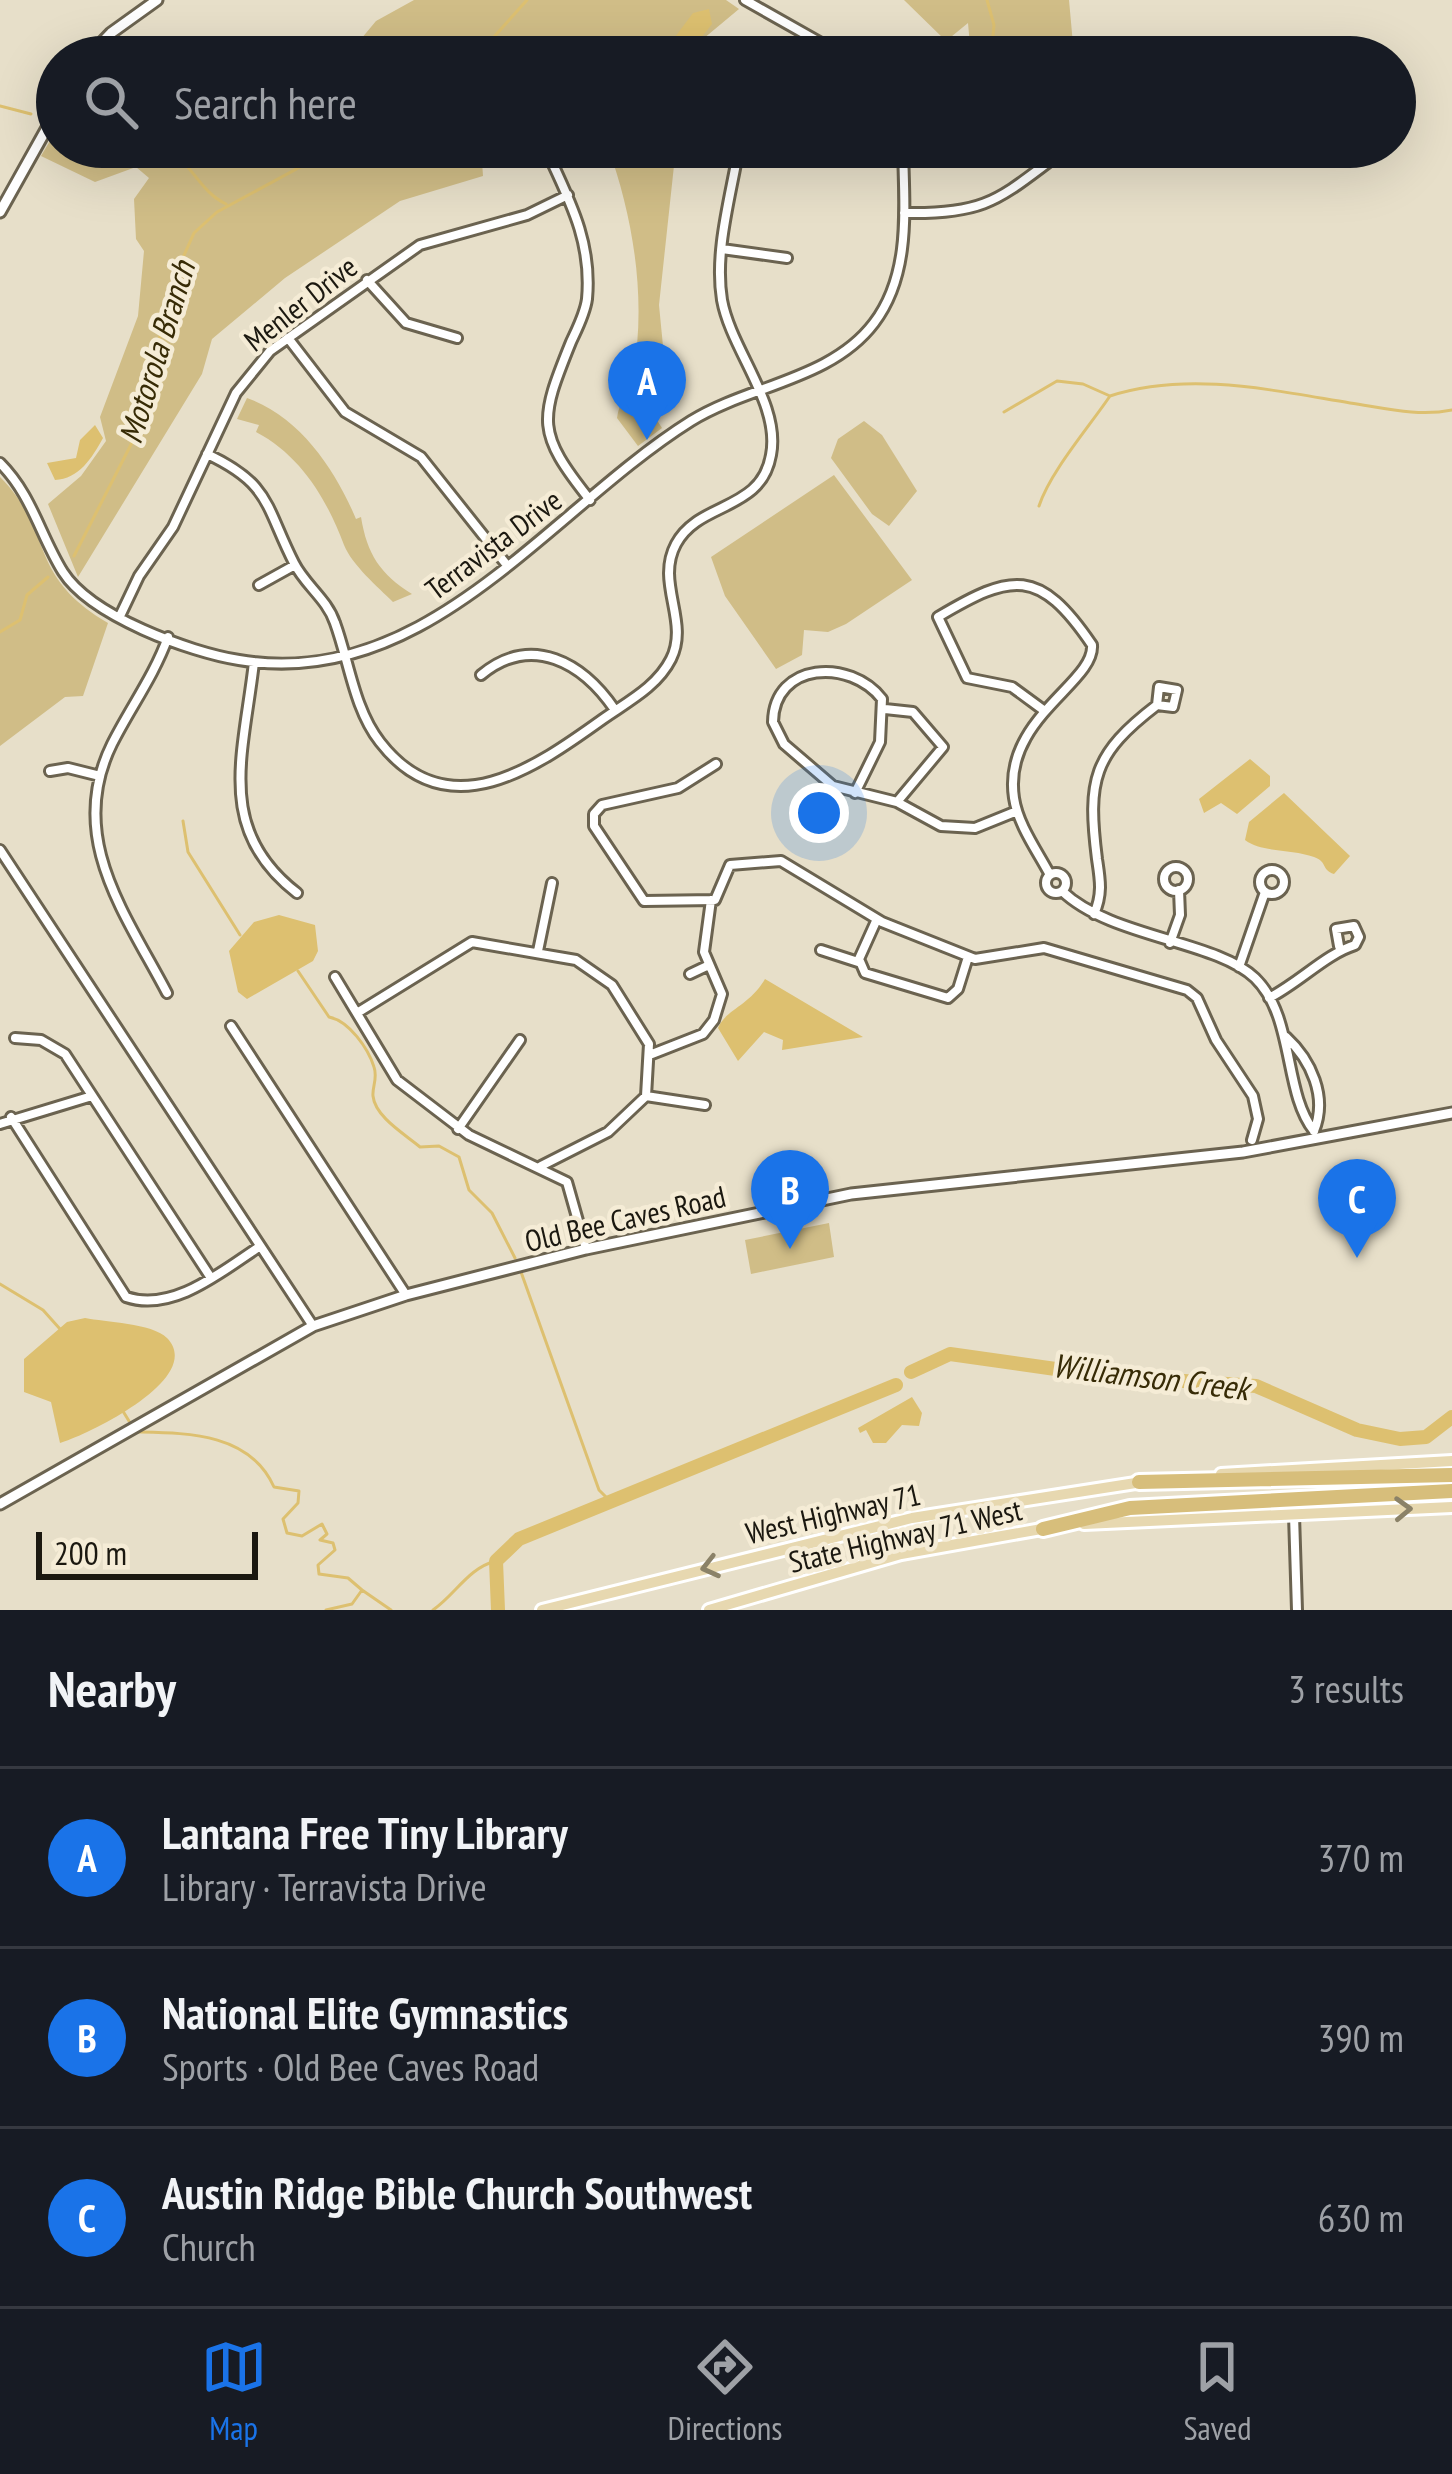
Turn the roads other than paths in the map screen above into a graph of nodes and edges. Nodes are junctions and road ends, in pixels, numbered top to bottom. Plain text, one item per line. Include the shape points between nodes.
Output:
1 (158, 0) edge
2 (745, 0) edge
3 (110, 36) edge
4 (809, 36) edge
5 (36, 148) edge
6 (555, 168) edge
7 (736, 168) edge
8 (903, 168) edge
9 (1039, 168) edge
10 (568, 195) junction
11 (0, 212) edge
12 (904, 213) junction
13 (722, 249) junction
14 (787, 258) dead end
15 (368, 280) junction
16 (288, 338) junction
17 (457, 338) dead end
18 (757, 392) junction
19 (207, 454) junction
20 (0, 463) edge
21 (590, 500) junction
22 (506, 564) junction
23 (295, 565) junction
24 (259, 585) dead end
25 (120, 616) junction
26 (168, 638) junction
27 (346, 658) junction
28 (254, 662) junction
29 (481, 675) dead end
30 (1157, 705) dead end
31 (1042, 709) junction
32 (615, 710) junction
33 (885, 710) junction
34 (716, 764) dead end
35 (50, 771) dead end
36 (100, 776) junction
37 (855, 793) junction
38 (897, 802) junction
39 (1017, 811) junction
40 (0, 850) edge
41 (552, 883) dead end
42 (1178, 890) dead end
43 (1265, 892) dead end
44 (298, 893) dead end
45 (710, 900) junction
46 (1094, 914) junction
47 (877, 920) junction
48 (1171, 943) junction
49 (1339, 946) dead end
50 (821, 950) dead end
51 (538, 951) junction
52 (968, 957) junction
53 (859, 962) junction
54 (709, 964) junction
55 (1239, 967) junction
56 (690, 974) dead end
57 (335, 977) dead end
58 (167, 993) dead end
59 (1269, 998) junction
60 (357, 1012) junction
61 (231, 1025) dead end
62 (1285, 1036) junction
63 (15, 1038) dead end
64 (520, 1040) dead end
65 (652, 1054) junction
66 (1315, 1086) junction
67 (1300, 1090) junction
68 (92, 1096) junction
69 (646, 1096) junction
70 (705, 1105) dead end
71 (1452, 1113) edge
72 (11, 1117) junction
73 (0, 1124) edge
74 (458, 1129) junction
75 (1314, 1136) junction
76 (1251, 1145) junction
77 (541, 1166) junction
78 (259, 1247) junction
79 (586, 1249) junction
80 (211, 1277) junction
81 (406, 1295) junction
82 (313, 1326) junction
83 (1452, 1461) edge
84 (1452, 1475) edge
85 (1139, 1482) junction
86 (1452, 1491) edge
87 (0, 1504) edge
88 (1452, 1507) edge
89 (1294, 1514) junction
90 (1043, 1529) junction
91 (542, 1610) edge
92 (709, 1610) edge
93 (1298, 1610) edge

1 - 3 street
2 - 4 street
5 - 11 street
6 - 10 street
7 - 13 street
8 - 12 street, Terravista Drive
9 - 12 street via 983,207
10 - 15 street, Menler Drive via 527,215 420,244
10 - 21 street via 582,227 587,297 544,427 557,459
12 - 18 street, Terravista Drive via 894,286 870,328 840,355
13 - 14 street
13 - 18 street via 724,311
15 - 16 street, Menler Drive
15 - 17 street via 406,323
16 - 19 street, Menler Drive via 242,384
16 - 22 street via 344,412 421,457
18 - 21 street, Terravista Drive via 686,424
18 - 32 street via 772,432 767,471 748,496 682,535 668,572 674,653 648,688
19 - 23 street via 262,490
19 - 25 street, Menler Drive
20 - 25 street, Terravista Drive via 27,494 72,585
21 - 22 street, Terravista Drive
22 - 27 street, Terravista Drive via 426,624
23 - 24 street
23 - 27 street via 328,608
25 - 26 street, Terravista Drive
26 - 28 street, Terravista Drive
26 - 36 street
27 - 28 street, Terravista Drive
27 - 32 street via 384,747 420,775 456,785 514,776
28 - 44 street via 241,812 260,860
29 - 32 street via 512,657 555,657 583,671
30 - 46 street via 1118,736 1094,781 1101,895
31 - 31 street via 1093,654 1068,612 1019,584 994,585 938,617 967,678 1012,687
31 - 39 street via 1016,760
33 - 37 street via 879,747
33 - 37 street via 874,689 830,668 788,688 774,709 784,744 828,783
33 - 38 street via 913,712 943,747
34 - 45 street via 678,788 602,806 593,818 644,901
35 - 36 street
36 - 58 street via 100,863
37 - 38 street
38 - 39 street via 947,828 975,828
39 - 46 street via 1050,875 1062,875 1062,891
40 - 78 street
41 - 51 street
42 - 48 street
43 - 55 street
45 - 47 street via 722,893 733,864 778,860
45 - 54 street
46 - 48 street
47 - 52 street
47 - 53 street
48 - 55 street
49 - 59 street
50 - 53 street
51 - 60 street via 462,945
51 - 65 street via 596,969
52 - 53 street via 958,989 946,998 865,973
52 - 76 street via 1044,948 1187,990 1250,1090 1257,1128
54 - 56 street
54 - 65 street via 722,994 711,1026
55 - 59 street
57 - 60 street
59 - 62 street
60 - 74 street via 398,1081
61 - 81 street
62 - 66 street via 1305,1055
62 - 67 street
63 - 68 street via 56,1045
64 - 74 street
65 - 69 street
66 - 67 street
66 - 75 street
67 - 75 street
68 - 72 street
68 - 80 street
69 - 70 street
69 - 77 street via 608,1132
71 - 75 street, Old Bee Caves Road
72 - 73 street
72 - 80 street via 126,1298 188,1292
74 - 77 street
75 - 76 street, Old Bee Caves Road
76 - 79 street, Old Bee Caves Road via 851,1194
77 - 79 street via 570,1187
78 - 80 street
78 - 82 street
79 - 81 street, Old Bee Caves Road
81 - 82 street, Old Bee Caves Road
82 - 87 street, Old Bee Caves Road
83 - 85 main road, West Highway 71
84 - 85 highway
85 -> 91 main road, West Highway 71 via 912,1518
86 - 90 highway via 1130,1508
89 -> 88 main road, State Highway 71 West
89 - 90 main road, State Highway 71 West
89 - 93 street
90 - 92 main road, State Highway 71 West via 901,1554

